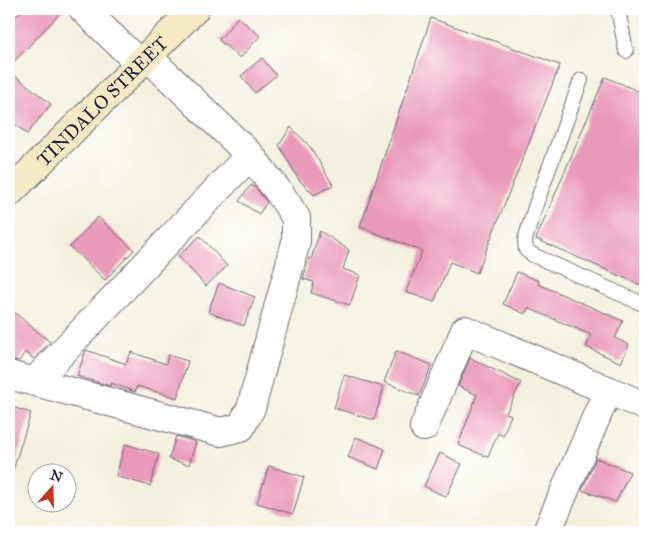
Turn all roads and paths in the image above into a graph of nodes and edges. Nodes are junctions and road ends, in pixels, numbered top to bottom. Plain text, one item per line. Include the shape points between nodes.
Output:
1 (83, 9) edge
2 (195, 9) edge
3 (618, 9) edge
4 (626, 51) dead end
5 (143, 59) junction
6 (581, 80) dead end
7 (250, 155) junction
8 (9, 193) edge
9 (645, 305) edge
10 (22, 378) edge
11 (608, 390) junction
12 (645, 406) edge
13 (424, 426) dead end
14 (547, 532) edge

1 - 5 street
2 - 5 main road, TINDALO STREET
3 - 4 lane
5 - 7 street
5 - 8 main road, TINDALO STREET
6 - 9 lane via 535,207 525,240 526,250 533,256
7 - 10 street
7 - 10 street via 296,218 296,242 251,408 241,427 221,432
11 - 12 street
11 - 13 street via 465,330
11 - 14 street

